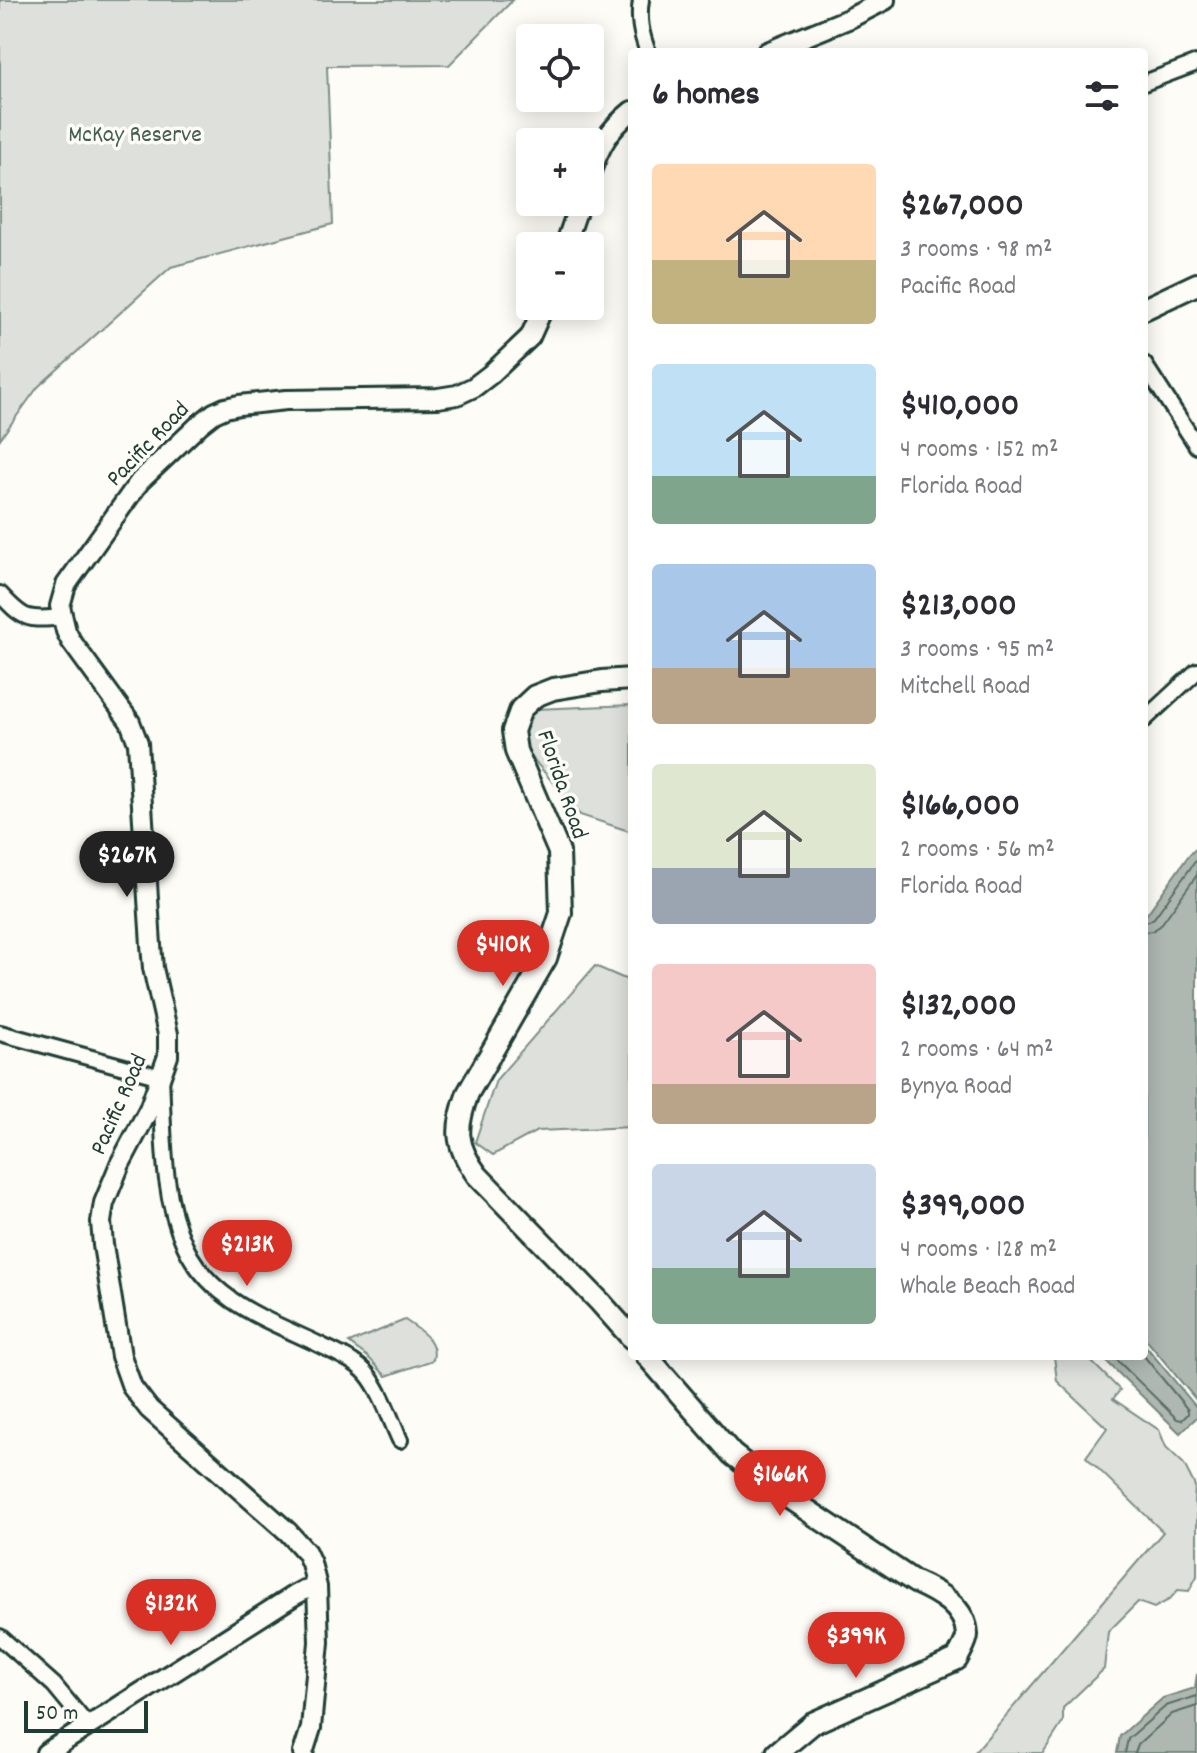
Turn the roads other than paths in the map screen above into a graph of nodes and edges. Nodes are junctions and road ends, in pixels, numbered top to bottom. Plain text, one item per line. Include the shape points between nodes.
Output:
1 (641, 0) edge
2 (885, 0) edge
3 (646, 48) edge
4 (777, 48) edge
5 (1197, 63) edge
6 (1148, 81) edge
7 (628, 114) edge
8 (604, 141) edge
9 (1197, 284) edge
10 (1148, 307) edge
11 (539, 320) edge
12 (1148, 370) edge
13 (1197, 446) edge
14 (0, 594) edge
15 (62, 617) junction
16 (1197, 671) edge
17 (628, 679) edge
18 (1148, 716) edge
19 (0, 1033) edge
20 (161, 1077) junction
21 (628, 1334) edge
22 (650, 1360) edge
23 (400, 1440) dead end
24 (317, 1587) junction
25 (0, 1637) edge
26 (87, 1725) junction
27 (46, 1753) edge
28 (303, 1753) edge
29 (777, 1753) edge

1 - 3 street via 640,33
2 - 4 street
5 - 6 street
7 - 8 street
9 - 10 main road
11 - 15 street, Pacific Road via 523,344 474,387 457,395 286,400 214,413 140,481 66,585
12 - 13 street
14 - 15 street via 28,618
15 - 20 street, Pacific Road via 71,641 130,722 138,743 153,968 168,1034
16 - 18 street
17 - 21 main road, Florida Road via 553,689 521,709 513,731 516,751 559,852 561,913 546,958 468,1093 459,1141 477,1175
19 - 20 street
20 - 23 street via 168,1189 197,1268 233,1302 359,1366 375,1386
20 - 24 street, Pacific Road via 120,1164 101,1222 125,1372 149,1409 300,1543
22 - 29 main road via 732,1454 783,1494 938,1592 961,1613 967,1636 957,1659 813,1723
24 - 26 street via 293,1596
24 - 28 street, Pacific Road via 318,1657 311,1728
25 - 26 street via 54,1685
26 - 27 street

